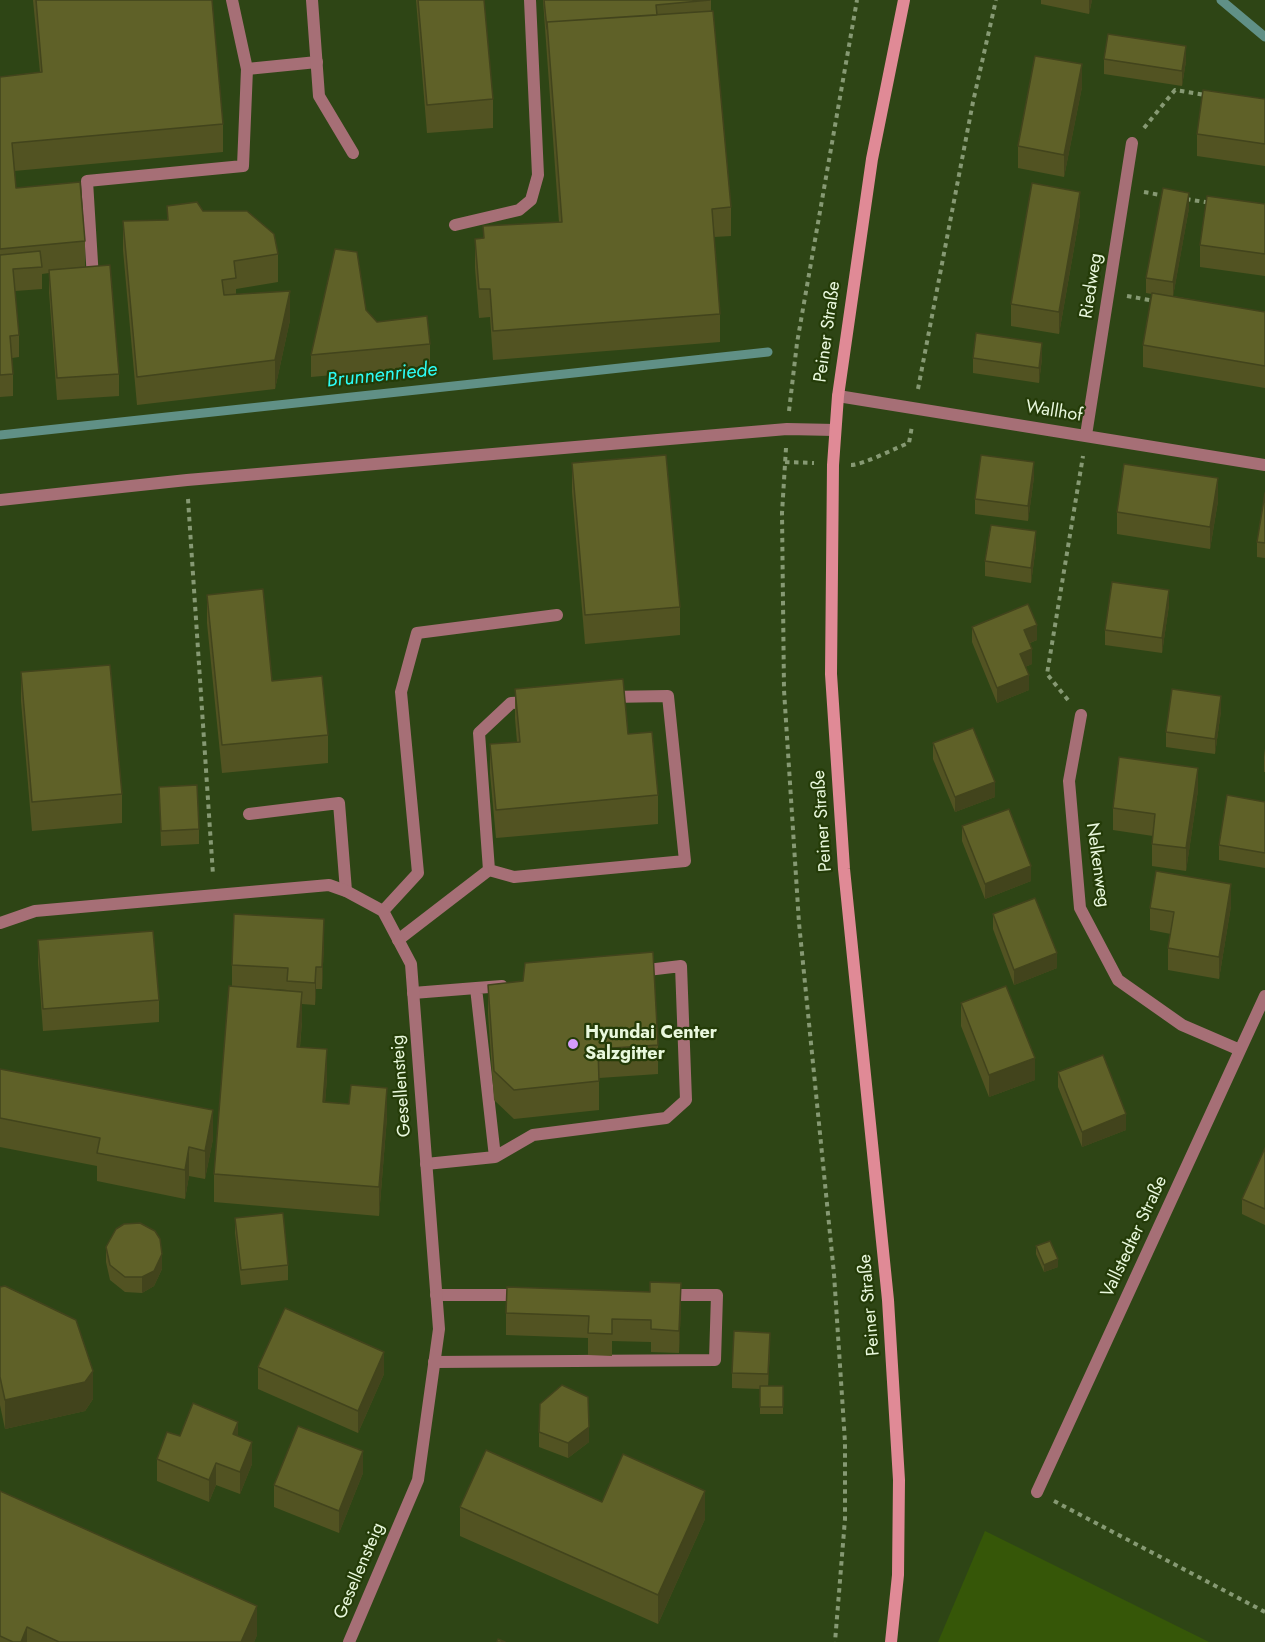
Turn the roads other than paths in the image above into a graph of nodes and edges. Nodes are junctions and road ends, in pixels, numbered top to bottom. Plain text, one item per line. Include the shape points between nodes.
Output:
1 (232, 0) edge
2 (312, 0) edge
3 (530, 0) edge
4 (904, 0) edge
5 (317, 62) junction
6 (247, 69) junction
7 (1132, 143) road end
8 (353, 153) dead end
9 (455, 225) dead end
10 (93, 279) edge
11 (838, 396) junction
12 (835, 430) junction
13 (1086, 435) junction
14 (1265, 465) edge
15 (0, 500) edge
16 (557, 615) dead end
17 (591, 698) edge
18 (545, 701) edge
19 (1081, 715) road end
20 (249, 814) dead end
21 (489, 870) junction
22 (346, 891) junction
23 (382, 911) junction
24 (0, 923) edge
25 (398, 940) junction
26 (624, 972) edge
27 (510, 985) edge
28 (476, 988) junction
29 (413, 993) junction
30 (1265, 996) edge
31 (1240, 1050) junction
32 (495, 1157) junction
33 (426, 1164) junction
34 (436, 1294) junction
35 (530, 1295) edge
36 (659, 1295) edge
37 (434, 1362) junction
38 (1037, 1492) road end
39 (349, 1642) edge
40 (891, 1642) edge

1 - 6 street
2 - 5 street
3 - 9 street via 538,174 531,200 519,210
4 - 11 main road, Peiner Straße via 872,159
5 - 6 street
5 - 8 street via 319,96
6 - 10 street via 243,166 87,181
7 - 13 street, Riedweg
11 - 12 main road, Peiner Straße
11 - 13 street, Wallhof
12 - 15 street via 787,429 187,480
12 - 40 main road, Peiner Straße via 831,674 844,869 888,1300 900,1480 898,1575
13 - 14 street, Wallhof
16 - 23 street via 417,633 401,692 418,873
17 - 21 street via 668,696 685,861 514,877
18 - 21 street via 511,703 479,733
19 - 31 street, Nelkenweg via 1069,781 1080,908 1118,980 1182,1025
20 - 22 street via 339,803
21 - 25 street
22 - 23 street
22 - 24 street via 329,885 214,894 35,911
23 - 25 street, Gesellensteig
25 - 29 street, Gesellensteig via 411,964
26 - 32 street via 681,966 686,1100 666,1118 533,1135
27 - 28 street
28 - 29 street
28 - 32 street
29 - 33 street, Gesellensteig
30 - 31 street, Vallstedter Straße
31 - 38 street, Vallstedter Straße
32 - 33 street
33 - 34 street, Gesellensteig
34 - 35 street
34 - 37 street, Gesellensteig via 439,1329
36 - 37 street via 717,1295 715,1360
37 - 39 street, Gesellensteig via 418,1480

